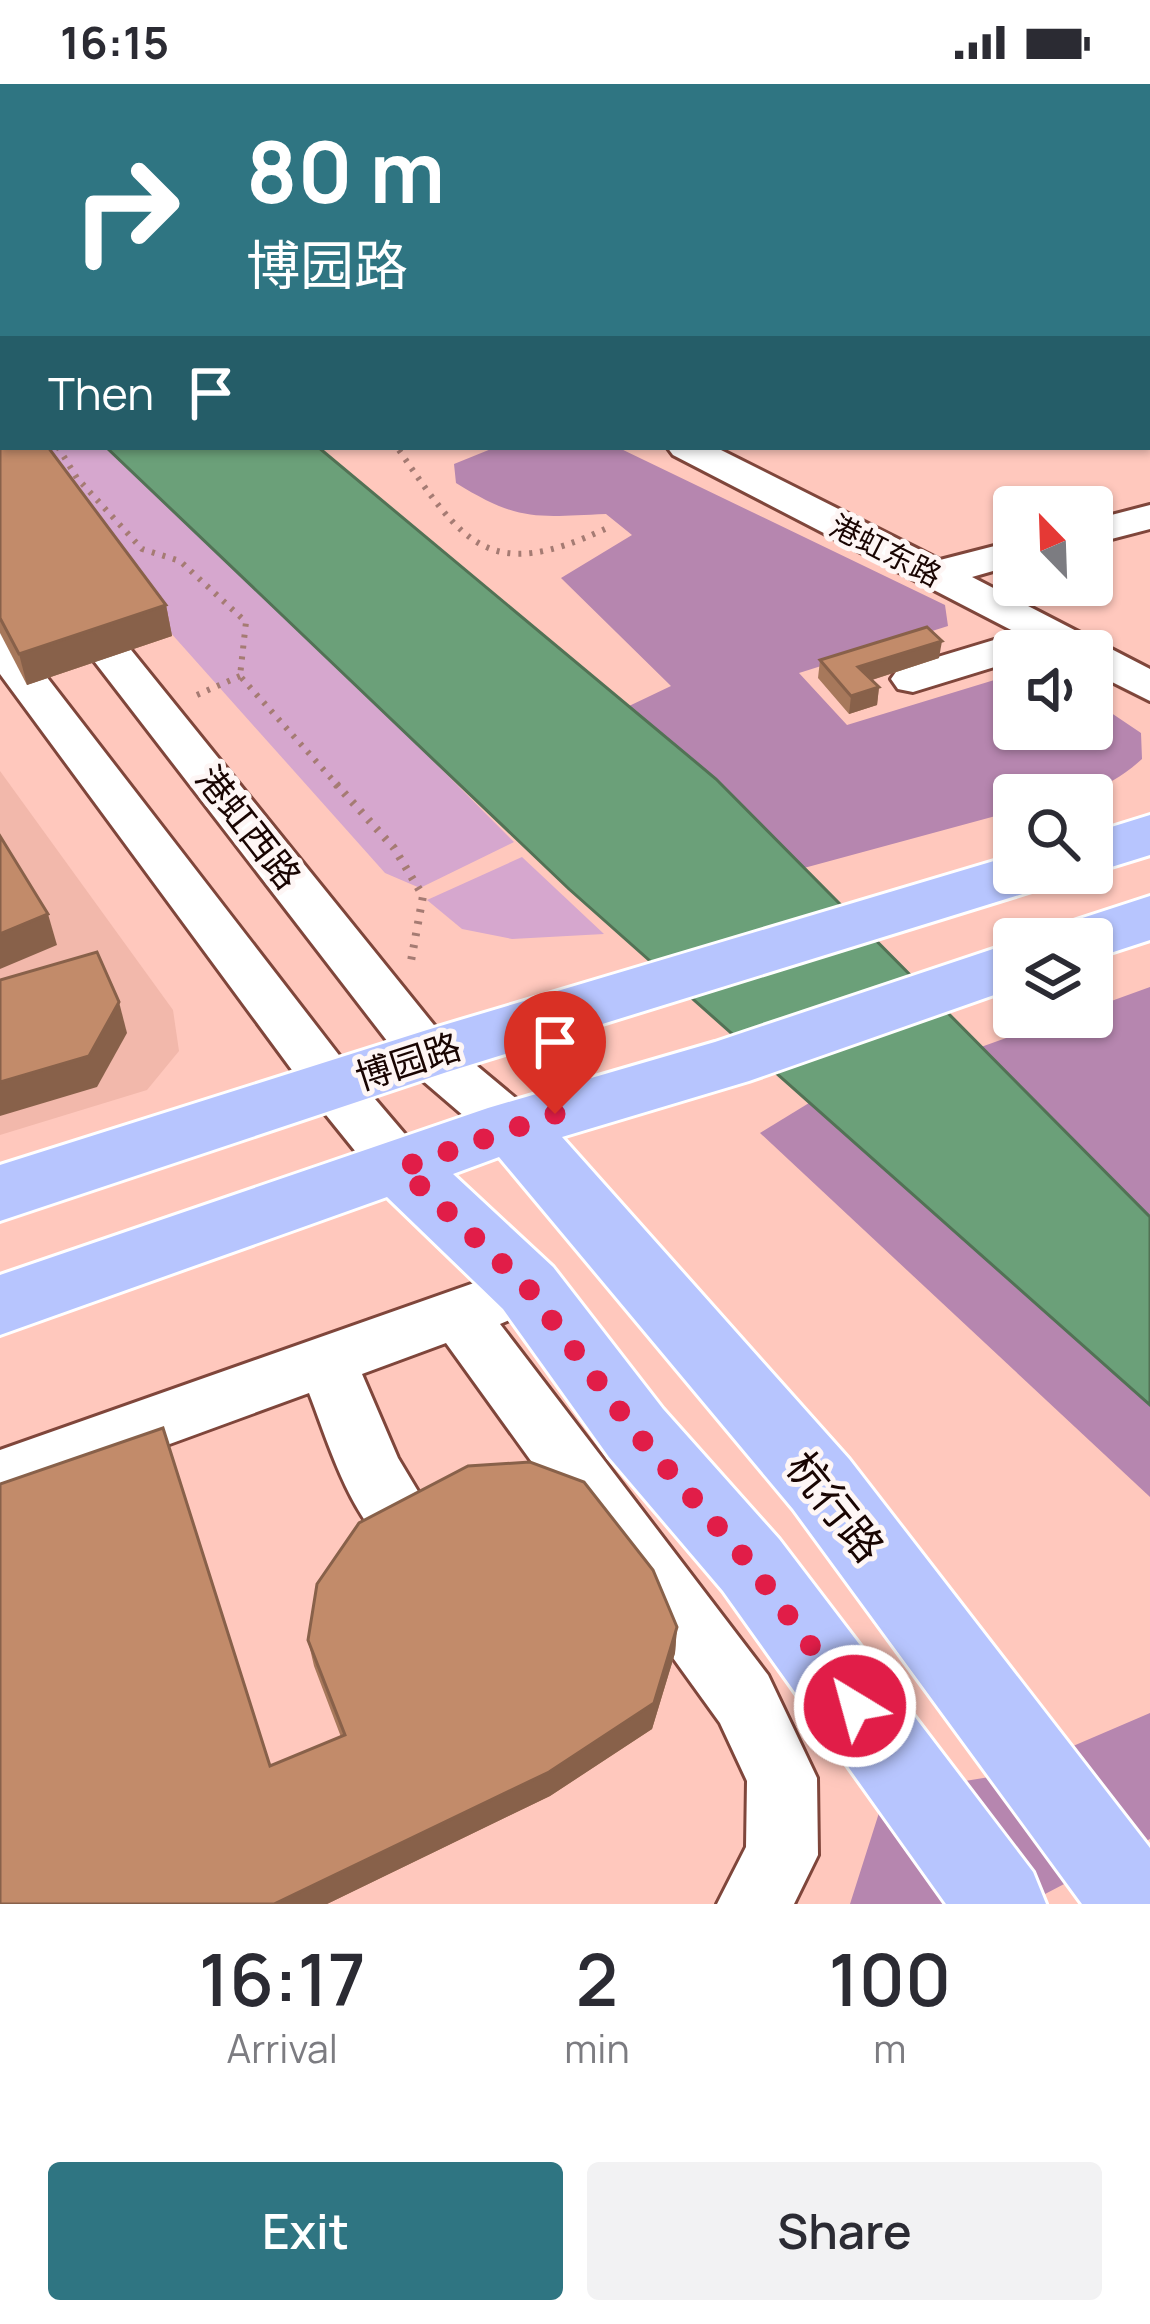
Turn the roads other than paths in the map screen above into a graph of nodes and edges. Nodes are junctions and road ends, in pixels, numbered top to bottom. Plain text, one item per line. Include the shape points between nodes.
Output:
1 (692, 450) edge
2 (0, 513) edge
3 (1150, 517) edge
4 (1113, 527) edge
5 (993, 559) edge
6 (932, 575) junction
7 (1044, 630) edge
8 (0, 645) edge
9 (993, 663) edge
10 (1113, 666) edge
11 (913, 679) edge
12 (1150, 687) edge
13 (1150, 835) edge
14 (1113, 846) edge
15 (993, 882) edge
16 (1150, 917) edge
17 (1113, 930) edge
18 (989, 973) edge
19 (427, 1054) junction
20 (333, 1085) junction
21 (512, 1126) junction
22 (401, 1168) junction
23 (0, 1193) edge
24 (493, 1301) junction
25 (0, 1305) edge
26 (326, 1361) junction
27 (0, 1478) edge
28 (518, 1533) junction
29 (416, 1587) edge
30 (621, 1635) edge
31 (1113, 1870) edge
32 (994, 1893) edge
33 (754, 1904) edge

1 - 6 street, 港虹东路
2 - 19 street, 港虹西路
3 - 4 street
5 - 6 street
6 - 7 street, 港虹东路
8 - 20 street
9 - 11 street
10 - 12 street, 港虹东路
13 - 14 main road
15 - 19 main road, 博园路
16 - 17 main road
18 - 21 main road via 727,1064
19 - 20 main road, 博园路
19 - 21 street, 港虹西路
20 - 22 street
20 - 23 main road, 博园路
21 - 22 main road
21 - 31 main road, 杭行路 via 821,1484
22 - 24 main road
22 - 25 main road
24 - 26 street
24 - 32 main road via 636,1433 751,1565
24 - 33 street via 744,1699 782,1778 782,1855
26 - 27 street
26 - 28 street via 406,1528
28 - 29 street
28 - 30 street via 569,1533 621,1618

